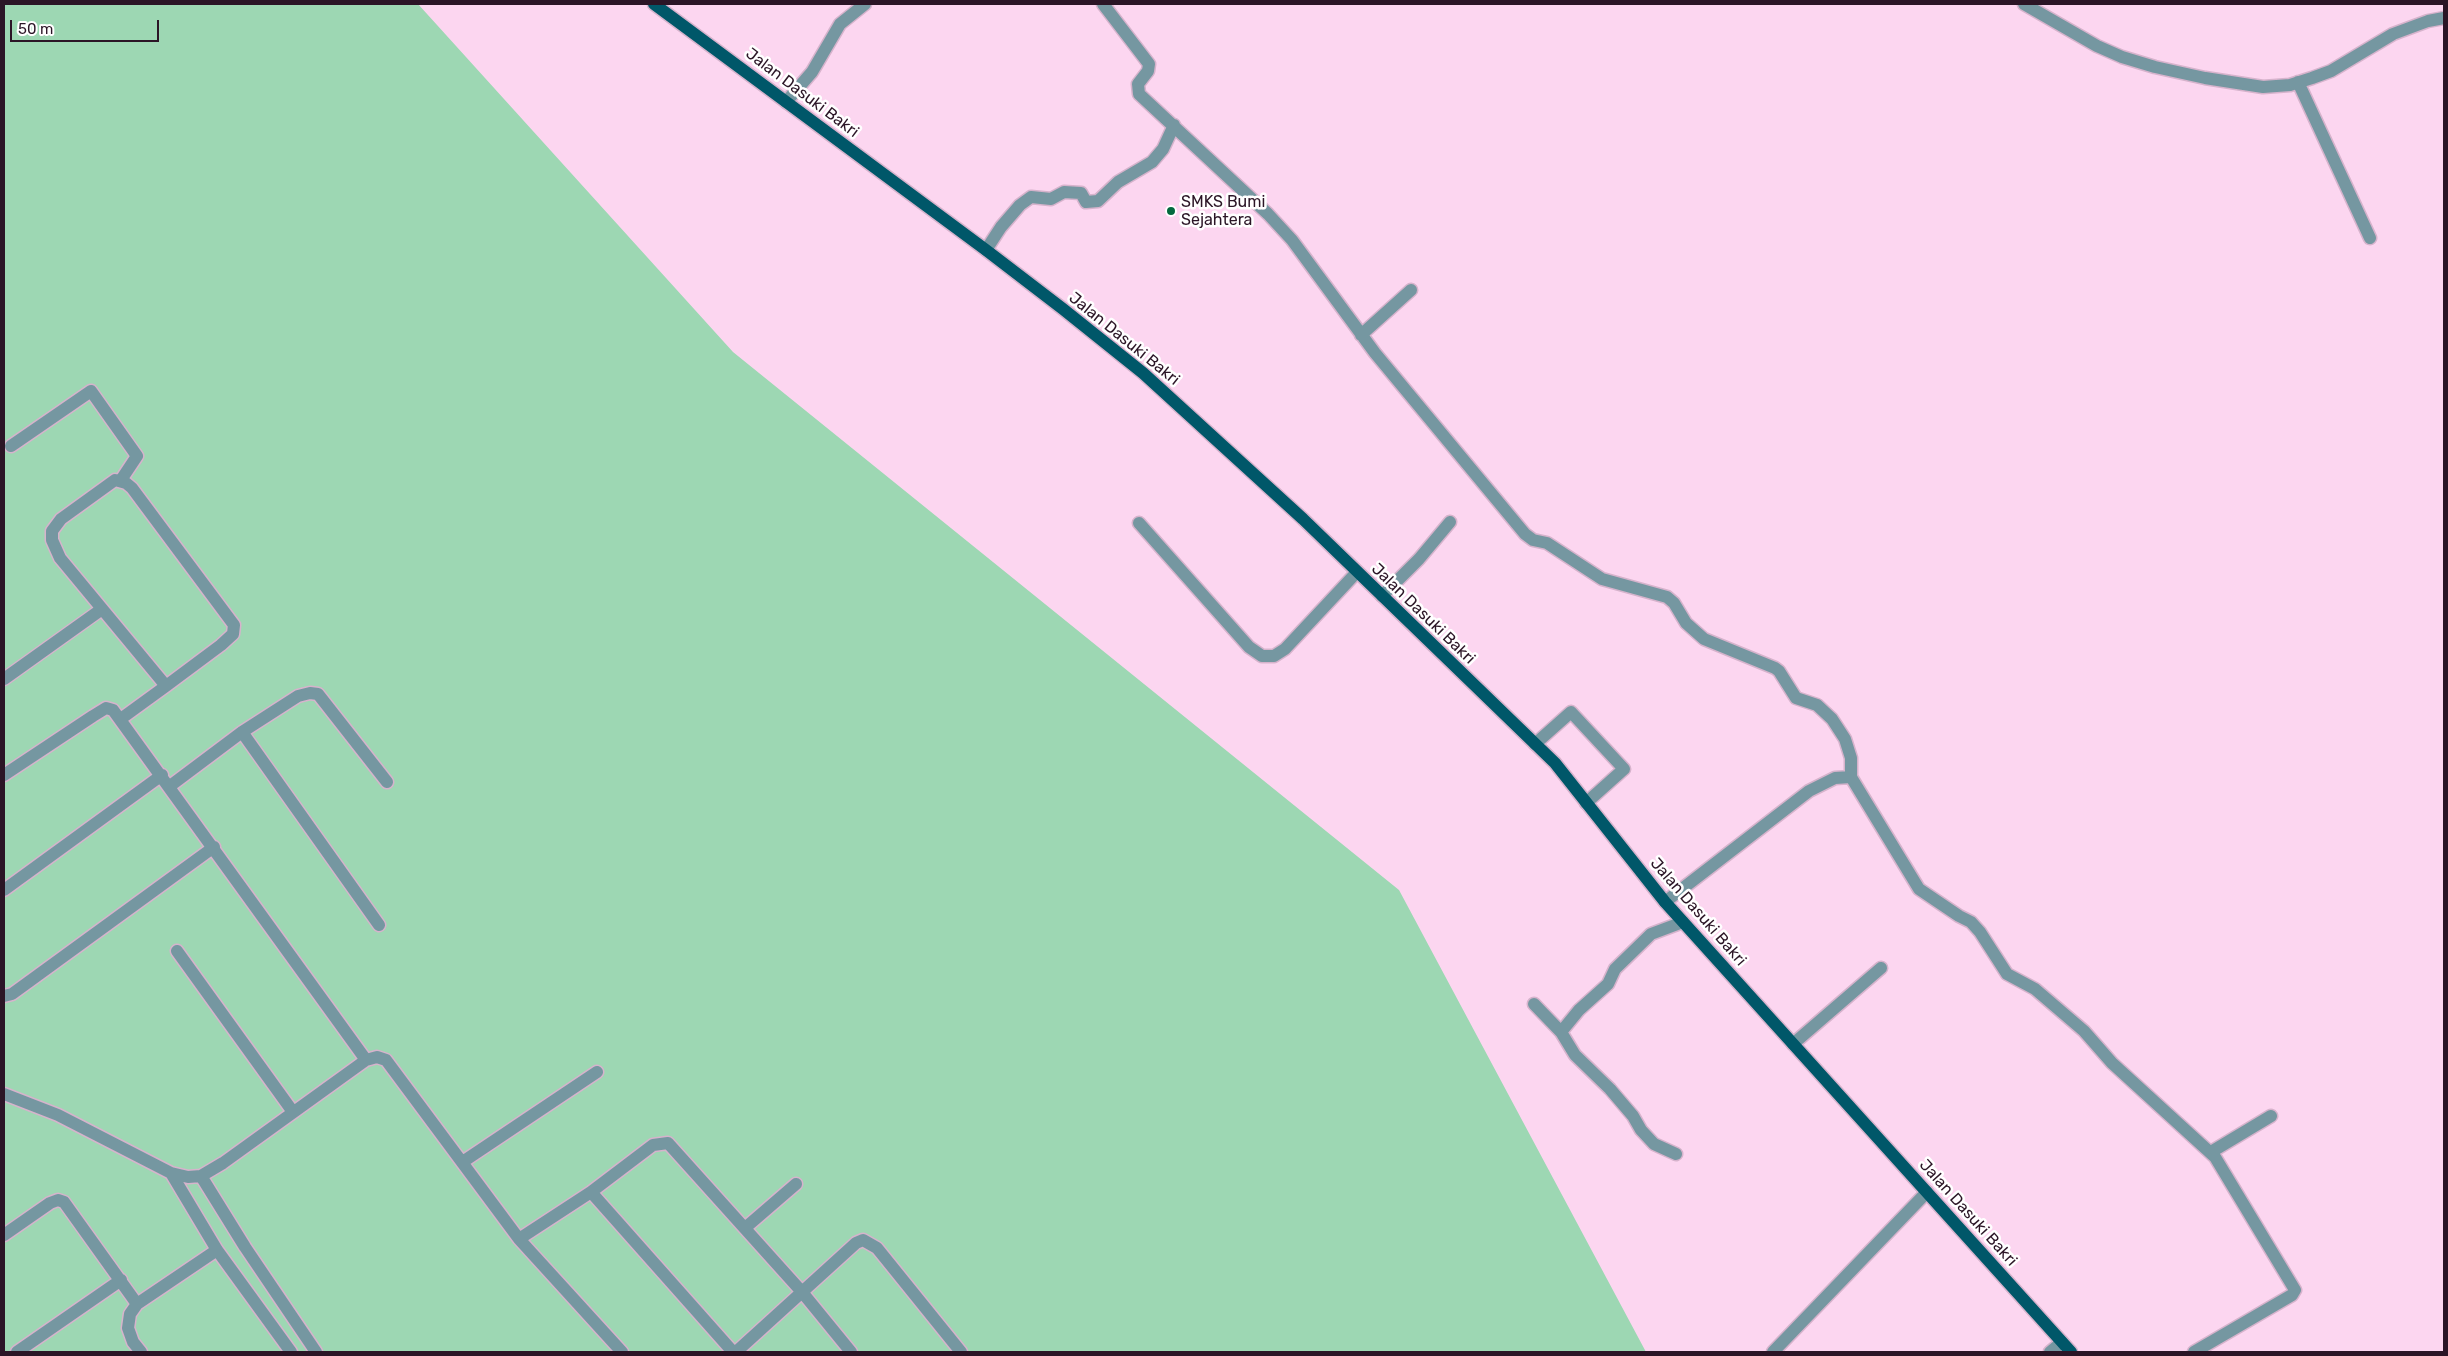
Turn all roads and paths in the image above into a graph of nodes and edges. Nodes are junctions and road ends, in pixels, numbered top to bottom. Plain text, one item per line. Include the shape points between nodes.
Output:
1 (654, 4) edge
2 (865, 4) edge
3 (1103, 4) edge
4 (2024, 4) edge
5 (2444, 18) edge
6 (2298, 82) junction
7 (786, 102) junction
8 (1174, 125) junction
9 (2370, 238) dead end
10 (986, 250) junction
11 (1411, 290) dead end
12 (1361, 334) junction
13 (11, 446) dead end
14 (121, 480) junction
15 (1450, 522) dead end
16 (1139, 524) dead end
17 (1357, 572) junction
18 (1382, 596) junction
19 (102, 609) junction
20 (4, 679) edge
21 (166, 686) junction
22 (122, 718) junction
23 (242, 732) junction
24 (1535, 744) junction
25 (162, 774) junction
26 (4, 775) edge
27 (1851, 777) junction
28 (387, 782) dead end
29 (170, 786) junction
30 (1586, 803) junction
31 (214, 848) junction
32 (4, 890) edge
33 (1665, 902) junction
34 (1684, 922) junction
35 (379, 925) dead end
36 (177, 952) dead end
37 (1881, 968) dead end
38 (4, 996) edge
39 (1534, 1004) dead end
40 (1561, 1032) junction
41 (1793, 1044) junction
42 (366, 1060) junction
43 (597, 1072) dead end
44 (4, 1094) edge
45 (293, 1112) junction
46 (2270, 1116) dead end
47 (2211, 1152) junction
48 (1676, 1154) dead end
49 (464, 1162) junction
50 (171, 1173) junction
51 (201, 1176) junction
52 (796, 1184) dead end
53 (591, 1192) junction
54 (1927, 1192) junction
55 (745, 1228) junction
56 (4, 1235) edge
57 (519, 1238) junction
58 (217, 1250) junction
59 (121, 1280) junction
60 (802, 1292) junction
61 (137, 1304) junction
62 (2062, 1342) junction
63 (17, 1352) edge
64 (141, 1352) edge
65 (291, 1352) edge
66 (316, 1352) edge
67 (622, 1352) edge
68 (735, 1352) edge
69 (851, 1352) edge
70 (962, 1352) edge
71 (1773, 1352) edge
72 (2050, 1352) edge
73 (2071, 1352) edge
74 (2194, 1352) edge

1 - 7 main road, Jalan Dasuki Bakri
2 - 7 street via 840,24 812,72
3 - 8 street via 1149,64 1138,84 1139,94
4 - 6 street via 2097,46 2155,67 2263,87
5 - 6 street via 2405,28 2331,71
6 - 9 street
7 - 10 main road, Jalan Dasuki Bakri
8 - 10 street via 1163,149 1152,162 1118,182 1098,201 1086,202 1081,193 1064,192 1051,199 1032,197 1020,205
8 - 12 street via 1292,240
10 - 17 main road, Jalan Dasuki Bakri via 1142,372
11 - 12 street
12 - 27 street via 1525,534 1533,540 1547,543 1602,579 1666,597 1686,623 1704,639 1779,672 1796,698 1817,705 1832,719 1845,739 1851,758
13 - 14 street via 92,391 137,456
14 - 19 street via 99,490 61,519 52,531 52,540 60,558
14 - 21 street via 132,488 234,625 233,634 221,645
15 - 18 street
16 - 17 street via 1249,647 1262,656 1274,656 1285,649
17 - 18 main road, Jalan Dasuki Bakri
18 - 24 main road, Jalan Dasuki Bakri
19 - 20 street
19 - 21 street
21 - 22 street
22 - 25 street
22 - 26 street via 106,708
23 - 28 street via 298,696 318,694
23 - 29 street
23 - 35 street
24 - 30 main road, Jalan Dasuki Bakri via 1555,763
24 - 30 street via 1571,712 1624,769
25 - 29 street
25 - 32 street
27 - 33 street via 1835,778 1809,791
27 - 47 street via 1919,889 1971,922 2007,974 2035,989 2084,1031 2112,1063
29 - 31 street
30 - 33 main road, Jalan Dasuki Bakri
31 - 38 street via 12,994
31 - 42 street
33 - 34 main road, Jalan Dasuki Bakri
34 - 40 street via 1651,934 1615,969 1608,984 1579,1010
34 - 41 main road, Jalan Dasuki Bakri
36 - 45 street
37 - 41 street
39 - 40 street
40 - 48 street via 1575,1055 1610,1089 1654,1144
41 - 54 main road, Jalan Dasuki Bakri
42 - 45 street
42 - 49 street via 377,1057 386,1060
43 - 49 street
44 - 50 street via 58,1115
45 - 51 street
46 - 47 street
47 - 74 street via 2295,1290 2292,1295
49 - 57 street
50 - 51 street
50 - 58 street
51 - 66 street
52 - 55 street
53 - 55 street via 653,1145 668,1143
53 - 57 street
53 - 68 street
54 - 62 main road, Jalan Dasuki Bakri
54 - 71 street
55 - 60 street
56 - 59 street via 50,1203 64,1202
57 - 67 street
58 - 61 street
58 - 65 street
59 - 61 street
59 - 63 street
60 - 68 street
60 - 69 street
60 - 70 street via 856,1243 870,1242
61 - 64 street via 130,1314 128,1328
62 - 72 street
62 - 73 main road, Jalan Dasuki Bakri

